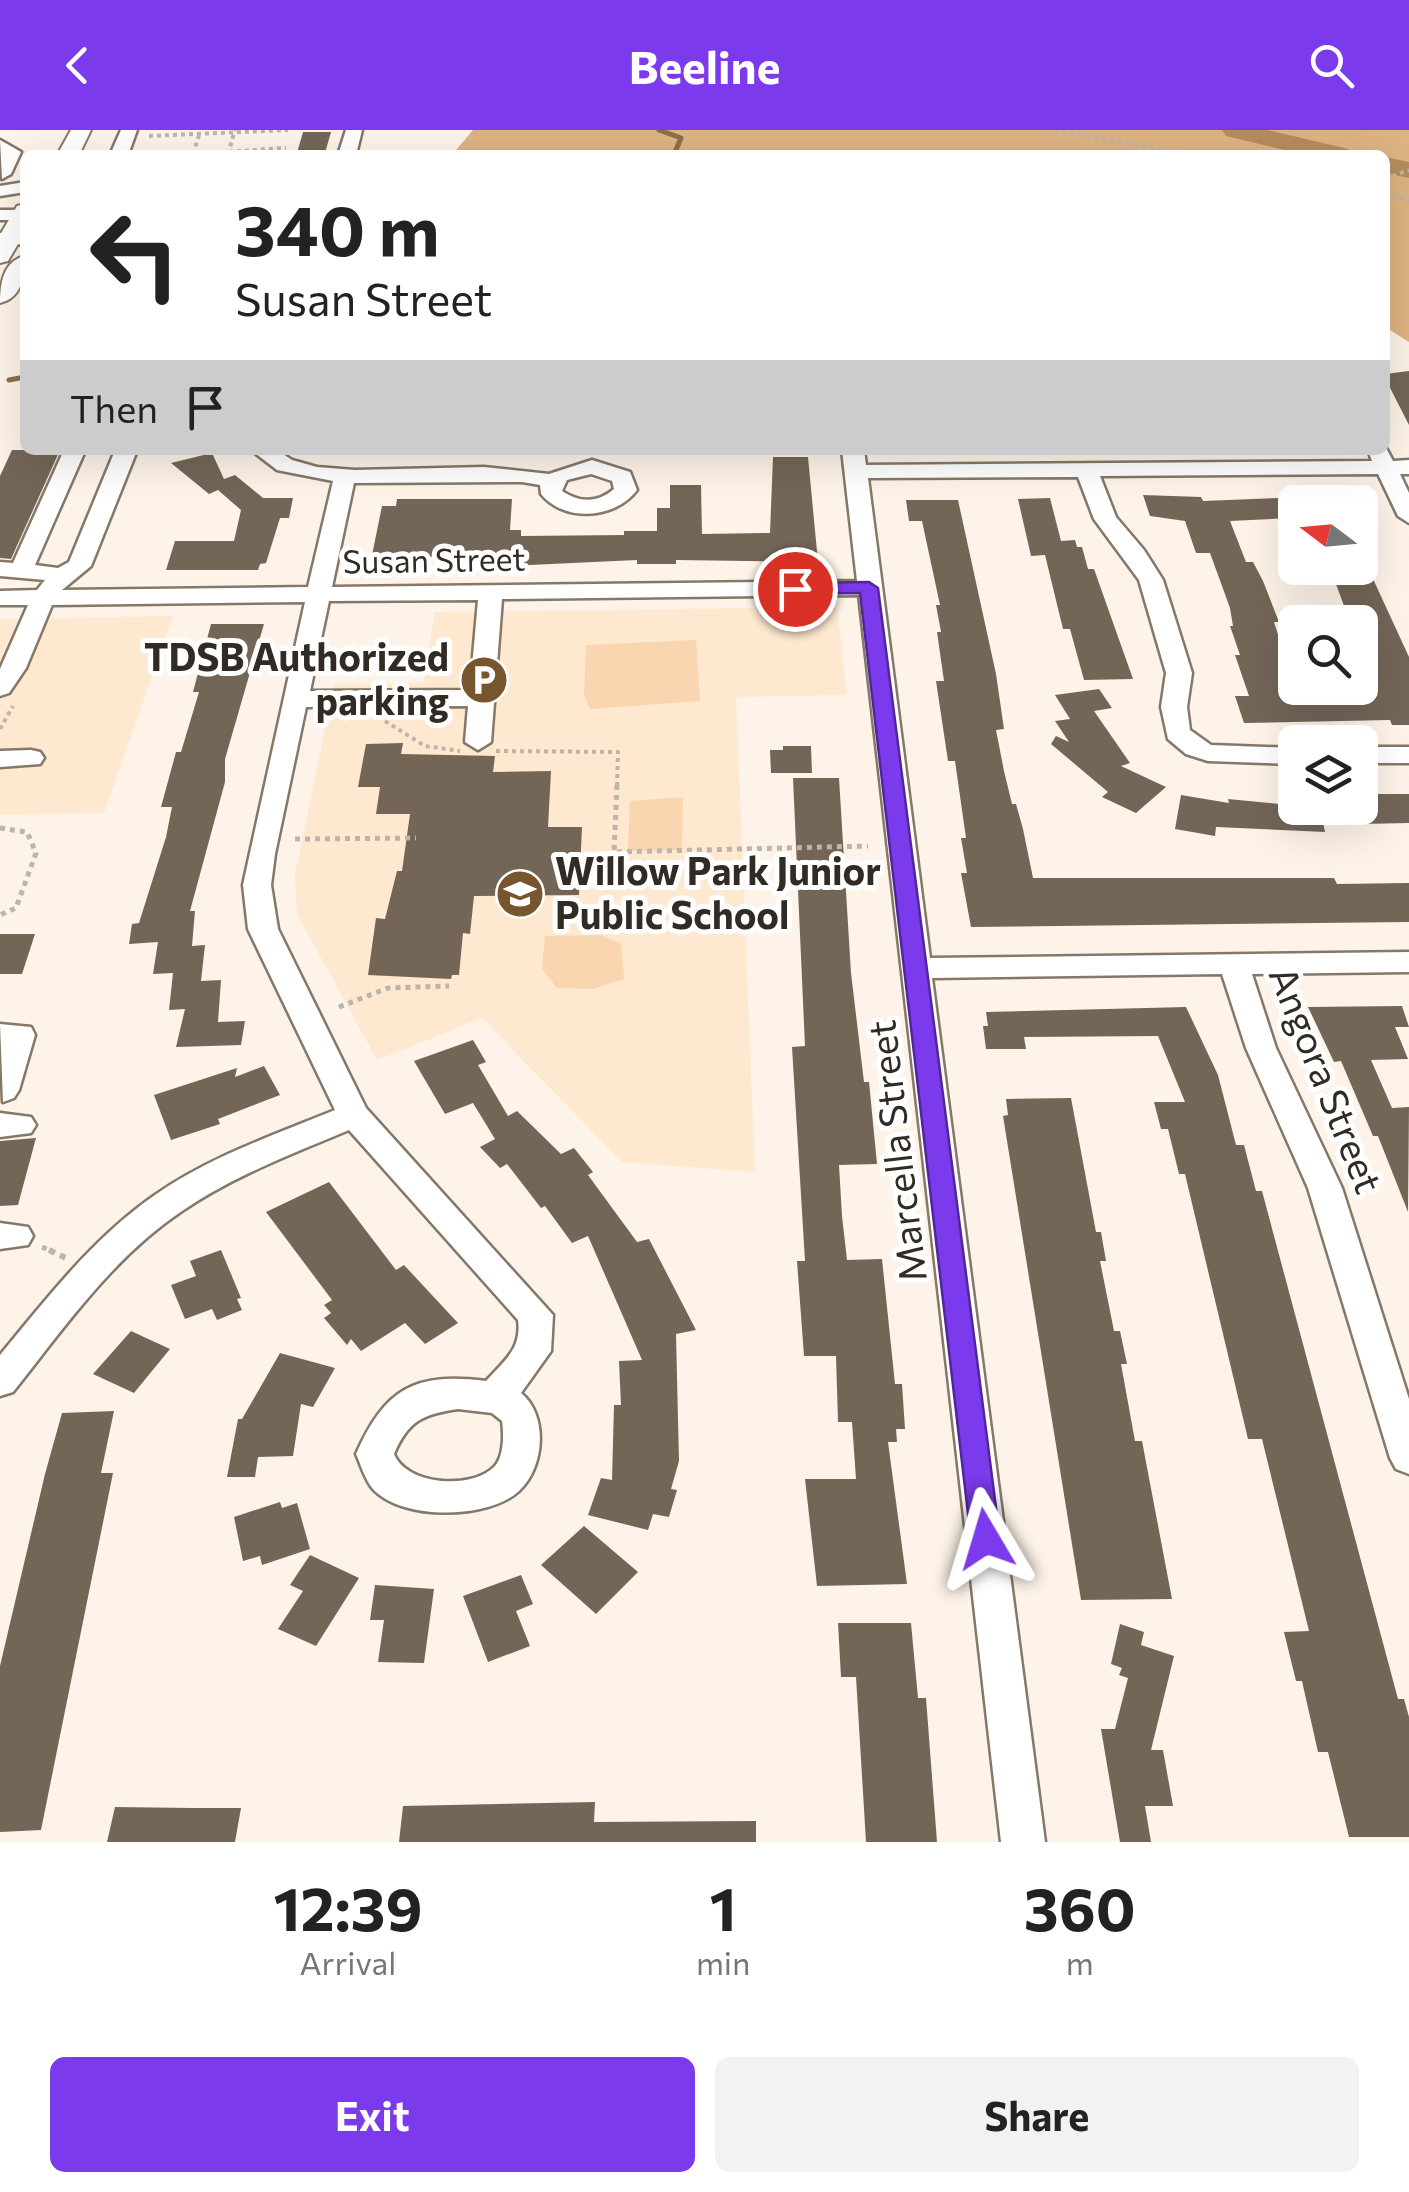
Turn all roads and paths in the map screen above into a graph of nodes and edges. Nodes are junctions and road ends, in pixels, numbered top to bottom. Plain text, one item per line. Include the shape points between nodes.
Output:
1 (288, 130) edge
2 (1055, 130) edge
3 (234, 132) edge
4 (128, 133) edge
5 (200, 135) junction
6 (0, 145) edge
7 (286, 148) dead end
8 (194, 150) edge
9 (245, 150) edge
10 (1165, 150) edge
11 (0, 180) edge
12 (20, 272) edge
13 (0, 296) edge
14 (75, 455) edge
15 (123, 455) edge
16 (269, 455) edge
17 (854, 461) edge
18 (1391, 461) edge
19 (1087, 471) junction
20 (345, 476) junction
21 (552, 481) dead end
22 (82, 492) junction
23 (1409, 516) edge
24 (11, 569) edge
25 (62, 575) junction
26 (869, 588) junction
27 (491, 593) junction
28 (320, 595) junction
29 (0, 598) edge
30 (43, 598) junction
31 (0, 688) edge
32 (482, 698) junction
33 (298, 699) junction
34 (374, 717) dead end
35 (479, 748) junction
36 (1278, 755) edge
37 (1378, 755) edge
38 (1409, 755) edge
39 (31, 758) dead end
40 (0, 759) edge
41 (0, 828) edge
42 (416, 838) dead end
43 (295, 840) dead end
44 (868, 846) dead end
45 (0, 915) edge
46 (1232, 962) junction
47 (1409, 962) edge
48 (916, 968) junction
49 (450, 986) dead end
50 (339, 1007) dead end
51 (0, 1035) edge
52 (0, 1090) edge
53 (354, 1114) junction
54 (8, 1236) edge
55 (94, 1270) junction
56 (0, 1381) edge
57 (496, 1396) dead end
58 (1409, 1458) edge
59 (1023, 1842) edge

1 - 3 path
2 - 10 path
3 - 5 path
4 - 5 path
5 - 8 path
6 - 11 street via 12,152
7 - 9 path
12 - 13 main road
14 - 22 street
15 - 22 street
16 - 20 street via 283,465
17 - 19 street
17 - 26 street, Marcella Street
18 - 19 street
18 - 23 street
19 - 36 street via 1105,519 1151,580 1178,673 1177,733 1208,753
20 - 21 street via 505,474
20 - 28 street
22 - 24 street
22 - 25 street via 79,566
24 - 25 street
25 - 30 street
26 - 27 street, Susan Street
26 - 48 street, Marcella Street
27 - 28 street, Susan Street
27 - 32 street
28 - 30 street, Susan Street
28 - 33 street
29 - 30 street, Susan Street
30 - 31 street
32 - 33 street
32 - 35 street
33 - 53 street via 262,854 258,905 272,950
34 - 35 path via 432,751
35 - 44 path via 618,752 614,852
37 - 38 street
39 - 40 street
41 - 45 path via 27,832 36,852 16,908
42 - 43 path
46 - 47 street
46 - 48 street
46 - 58 street, Angora Street via 1260,1048 1325,1188
48 - 59 street, Marcella Street
49 - 50 path via 388,988
51 - 52 street via 20,1035
53 - 55 street via 204,1180 164,1205
53 - 57 street via 536,1315 540,1337 530,1360
54 - 55 path
55 - 56 street

